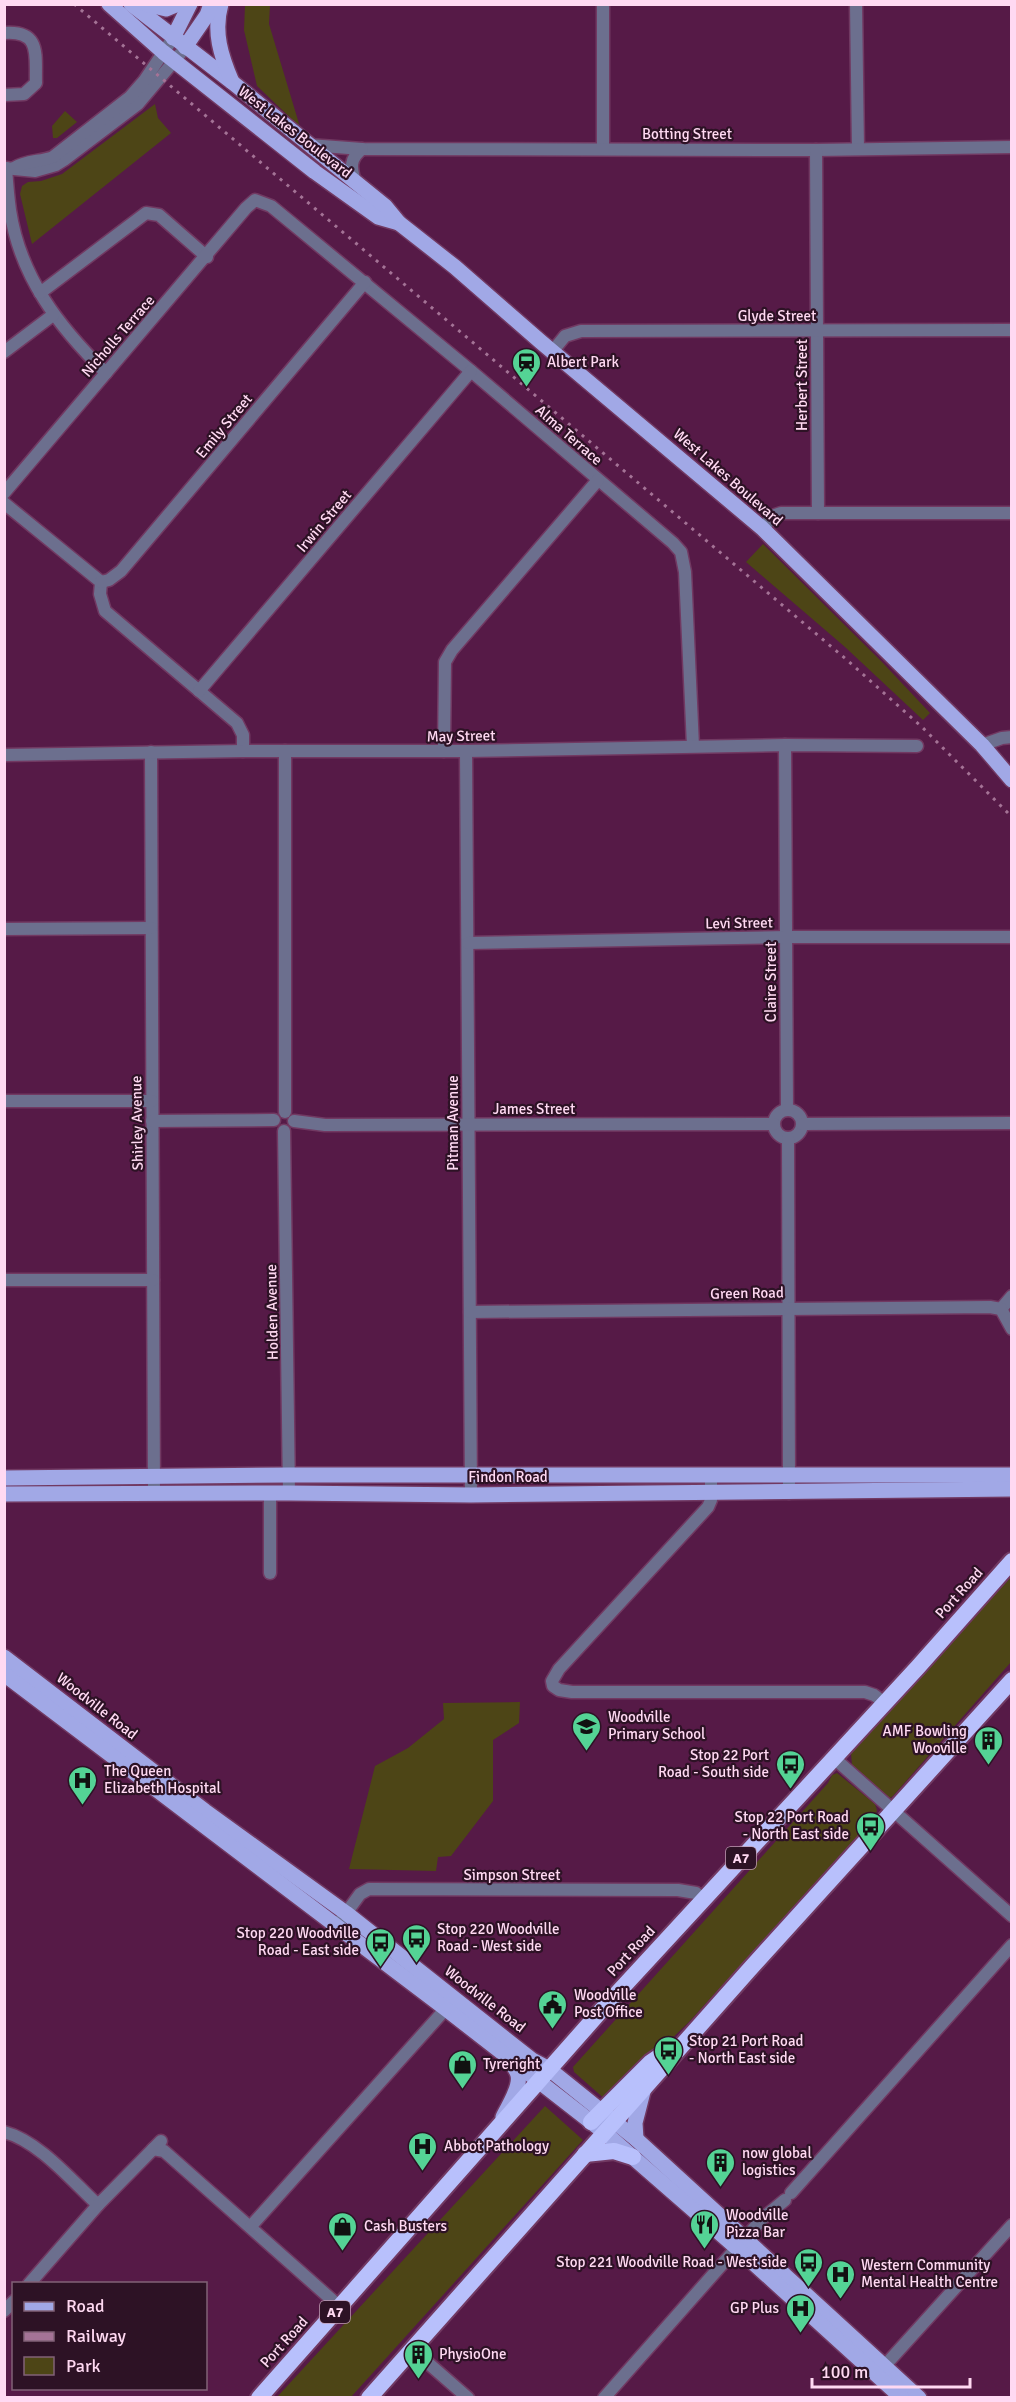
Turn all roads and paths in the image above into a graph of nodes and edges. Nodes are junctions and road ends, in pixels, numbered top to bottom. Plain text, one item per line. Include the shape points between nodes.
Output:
1 (109, 4) edge
2 (131, 4) edge
3 (145, 4) edge
4 (178, 4) edge
5 (190, 4) edge
6 (210, 4) edge
7 (221, 4) edge
8 (603, 4) edge
9 (856, 4) edge
10 (4, 33) edge
11 (172, 38) junction
12 (185, 47) junction
13 (169, 56) junction
14 (232, 82) junction
15 (4, 95) edge
16 (309, 146) junction
17 (1011, 147) edge
18 (362, 149) junction
19 (603, 149) junction
20 (858, 149) junction
21 (816, 150) junction
22 (8, 168) edge
23 (355, 182) junction
24 (255, 200) joint
25 (399, 223) junction
26 (9, 229) edge
27 (207, 257) junction
28 (365, 282) junction
29 (40, 293) junction
30 (53, 315) junction
31 (1011, 330) edge
32 (817, 331) junction
33 (4, 352) edge
34 (552, 352) junction
35 (471, 371) junction
36 (106, 373) junction
37 (598, 480) junction
38 (4, 493) edge
39 (4, 503) edge
40 (818, 513) junction
41 (1011, 513) edge
42 (762, 528) junction
43 (101, 582) junction
44 (199, 691) junction
45 (1011, 737) edge
46 (785, 745) junction
47 (693, 746) junction
48 (917, 746) dead end
49 (982, 746) junction
50 (243, 751) junction
51 (285, 751) junction
52 (444, 751) junction
53 (466, 751) junction
54 (151, 752) junction
55 (4, 755) edge
56 (1011, 780) edge
57 (151, 928) junction
58 (4, 929) edge
59 (786, 937) junction
60 (1011, 937) edge
61 (468, 943) junction
62 (4, 1101) edge
63 (152, 1101) junction
64 (787, 1110) junction
65 (285, 1112) junction
66 (274, 1120) junction
67 (152, 1121) junction
68 (294, 1121) junction
69 (1011, 1123) edge
70 (468, 1124) junction
71 (774, 1124) junction
72 (802, 1124) junction
73 (284, 1131) junction
74 (788, 1138) junction
75 (4, 1280) edge
76 (153, 1280) junction
77 (1011, 1296) edge
78 (788, 1308) junction
79 (1001, 1309) junction
80 (470, 1312) junction
81 (1011, 1329) edge
82 (711, 1474) junction
83 (289, 1475) junction
84 (471, 1475) junction
85 (789, 1475) junction
86 (1011, 1475) edge
87 (154, 1476) junction
88 (4, 1478) edge
89 (1011, 1489) edge
90 (270, 1493) junction
91 (289, 1493) junction
92 (789, 1493) junction
93 (4, 1494) edge
94 (154, 1494) junction
95 (711, 1494) junction
96 (471, 1496) junction
97 (1011, 1562) edge
98 (270, 1573) dead end
99 (4, 1657) edge
100 (4, 1674) edge
101 (1011, 1680) edge
102 (885, 1703) junction
103 (834, 1758) junction
104 (894, 1809) junction
105 (703, 1899) junction
106 (346, 1914) junction
107 (1011, 1916) edge
108 (336, 1927) junction
109 (1011, 1945) edge
110 (450, 2004) junction
111 (690, 2036) junction
112 (509, 2058) junction
113 (544, 2075) junction
114 (644, 2088) junction
115 (603, 2122) junction
116 (497, 2127) junction
117 (4, 2133) edge
118 (636, 2139) junction
119 (585, 2154) junction
120 (633, 2157) junction
121 (98, 2205) junction
122 (251, 2226) junction
123 (1010, 2231) edge
124 (741, 2243) junction
125 (30, 2282) edge
126 (340, 2307) junction
127 (412, 2349) junction
128 (881, 2371) junction
129 (910, 2396) edge
130 (259, 2397) edge
131 (369, 2397) edge
132 (468, 2397) edge
133 (604, 2397) edge

1 - 13 main road, West Lakes Boulevard
2 - 11 main road, West Lakes Boulevard
3 - 4 main road via 166,9
5 - 11 main road
6 - 12 main road
7 - 14 main road, West Lakes Boulevard via 216,20 218,41
8 - 19 street
9 - 20 street
10 - 15 street via 28,36 35,45 36,83 24,94
11 - 12 main road, West Lakes Boulevard
11 - 13 street
12 - 13 street
12 - 14 main road, West Lakes Boulevard
13 - 22 street via 131,110 56,165 35,171
13 - 25 main road, West Lakes Boulevard via 369,211
14 - 16 main road, West Lakes Boulevard
16 - 18 street, Botting Street
16 - 23 main road, West Lakes Boulevard
17 - 20 street, Botting Street
18 - 19 street, Botting Street
18 - 23 street via 352,162
19 - 21 street, Botting Street
20 - 21 street, Botting Street
21 - 32 street, Herbert Street
22 - 26 street
23 - 25 main road, West Lakes Boulevard via 386,206
24 - 27 street, Nicholls Terrace
24 - 28 street, Alma Terrace via 271,206
25 - 34 main road, West Lakes Boulevard
26 - 29 street
27 - 29 street via 159,215 146,213
27 - 36 street, Nicholls Terrace
28 - 35 street, Alma Terrace
28 - 43 street, Emily Street via 121,571
29 - 30 street
30 - 33 street
30 - 36 street
31 - 32 street, Glyde Street
32 - 34 street, Glyde Street via 581,331 565,336
32 - 40 street, Herbert Street
34 - 42 main road, West Lakes Boulevard
35 - 37 street, Alma Terrace
35 - 44 street, Irwin Street
36 - 38 street, Nicholls Terrace
37 - 47 street, Alma Terrace via 681,552 686,572
37 - 52 street via 445,662
39 - 43 street
40 - 41 street
40 - 42 street via 781,513
42 - 49 main road, West Lakes Boulevard
43 - 44 street via 105,611
44 - 50 street via 237,723 243,735
45 - 49 street
46 - 47 street, May Street
46 - 48 street, May Street
46 - 59 street, Claire Street
47 - 53 street, May Street
49 - 56 main road, West Lakes Boulevard
50 - 51 street, May Street
50 - 54 street, May Street
51 - 52 street, May Street
51 - 65 street
52 - 53 street, May Street
53 - 61 street, Pitman Avenue
54 - 55 street, May Street
54 - 57 street, Shirley Avenue
57 - 58 street
57 - 63 street, Shirley Avenue
59 - 60 street, Levi Street
59 - 61 street, Levi Street
59 - 64 street, Claire Street
61 - 70 street, Pitman Avenue
62 - 63 street
63 - 67 street, Shirley Avenue
64 - 71 street via 776,1116
64 - 72 street via 799,1115
65 - 66 street
65 - 68 street
66 - 67 street
66 - 73 street via 277,1128
67 - 76 street, Shirley Avenue
68 - 70 street, James Street via 325,1125
68 - 73 street
69 - 72 street
70 - 71 street, James Street
70 - 80 street, Pitman Avenue
71 - 74 street via 776,1133
72 - 74 street via 796,1135
73 - 83 street, Holden Avenue
74 - 78 street
75 - 76 street
76 - 87 street, Shirley Avenue
77 - 79 street
78 - 79 street, Green Road
78 - 80 street, Green Road
78 - 85 street
79 - 81 street
80 - 84 street, Pitman Avenue
82 - 84 main road, Findon Road
82 - 85 main road, Findon Road
82 - 95 street
83 - 84 main road, Findon Road
83 - 87 main road, Findon Road
83 - 91 street, Holden Avenue
84 - 96 street, Pitman Avenue
85 - 86 main road, Findon Road
85 - 92 street
87 - 88 main road, Findon Road
87 - 94 street, Shirley Avenue
89 - 92 main road, Findon Road
90 - 91 main road, Findon Road
90 - 94 main road, Findon Road
90 - 98 street
91 - 96 main road, Findon Road
92 - 95 main road, Findon Road
93 - 94 main road, Findon Road
95 - 96 main road, Findon Road
95 - 102 street via 708,1507 559,1669 553,1686 582,1692 865,1692
97 - 102 highway, Port Road / A7
99 - 106 main road, Woodville Road
100 - 108 main road, Woodville Road
101 - 104 highway
102 - 103 highway, Port Road / A7
103 - 104 street
103 - 105 highway, Port Road / A7
104 - 107 street
104 - 111 highway
105 - 106 street, Simpson Street via 696,1893 678,1890 369,1889 360,1894
105 - 113 highway, Port Road / A7
106 - 108 street, Simpson Street
106 - 110 main road, Woodville Road
108 - 110 main road, Woodville Road
109 - 124 street via 788,2197
110 - 112 main road, Woodville Road
110 - 113 main road, Woodville Road via 536,2063
110 - 122 street
111 - 114 highway
111 - 115 highway via 651,2062
112 - 113 main road, Woodville Road
112 - 116 main road via 518,2080
113 - 115 main road, Woodville Road
113 - 116 highway, Port Road / A7
114 - 115 highway
114 - 118 main road via 635,2123
115 - 118 main road, Woodville Road
115 - 119 highway
115 - 120 main road, Woodville Road
116 - 126 highway, Port Road / A7
117 - 121 street via 37,2149
118 - 124 main road, Woodville Road
119 - 120 highway via 614,2151
119 - 127 highway
120 - 124 main road, Woodville Road
121 - 122 street via 157,2145
121 - 125 street
122 - 126 street
123 - 128 street
124 - 128 main road, Woodville Road
124 - 133 street
126 - 130 highway, Port Road / A7
127 - 131 highway
127 - 132 street
128 - 129 main road, Woodville Road

